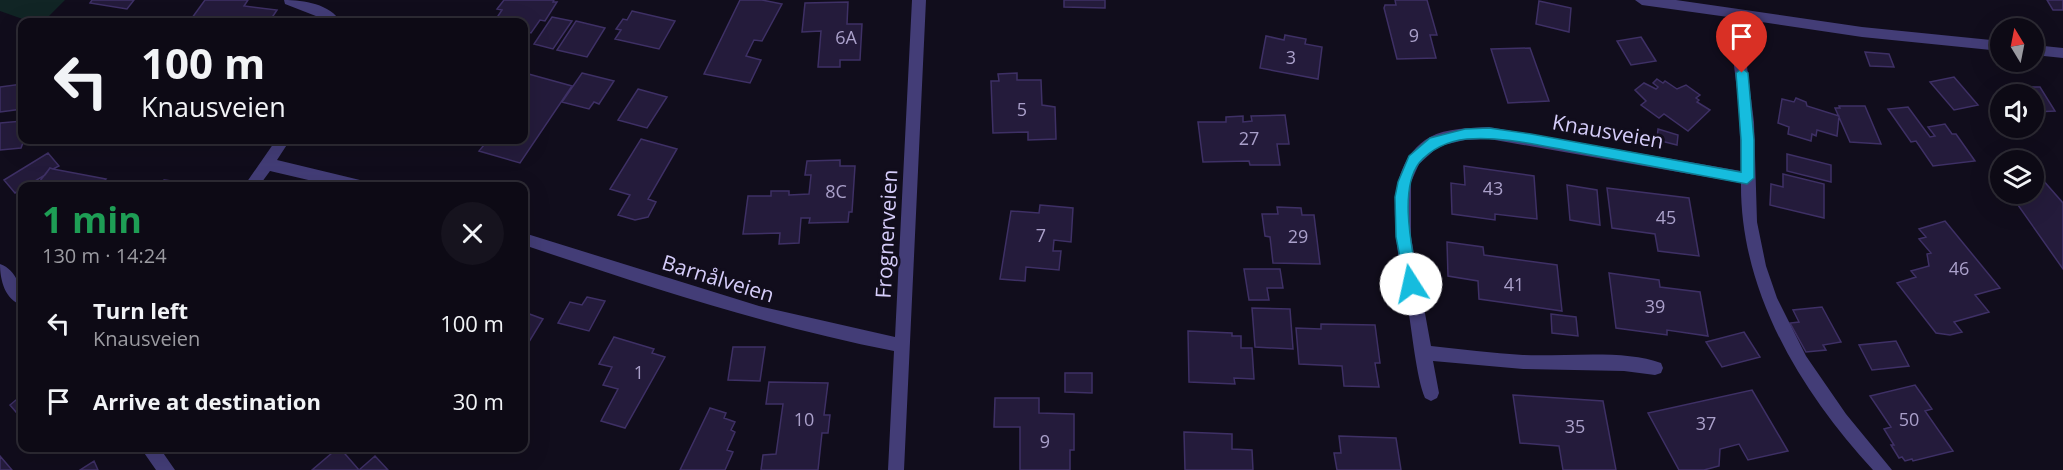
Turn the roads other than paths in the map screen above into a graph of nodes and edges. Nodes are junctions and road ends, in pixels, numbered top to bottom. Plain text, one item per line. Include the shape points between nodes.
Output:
1 (919, 0) edge
2 (1642, 0) edge
3 (290, 1) edge
4 (1734, 15) junction
5 (330, 18) edge
6 (1990, 45) edge
7 (2044, 51) edge
8 (2063, 53) edge
9 (280, 144) edge
10 (267, 164) junction
11 (1747, 178) junction
12 (254, 182) edge
13 (343, 182) edge
14 (528, 240) edge
15 (0, 271) edge
16 (18, 293) edge
17 (903, 346) junction
18 (1425, 353) junction
19 (1655, 368) dead end
20 (1431, 393) dead end
21 (152, 452) edge
22 (167, 470) edge
23 (896, 470) edge
24 (1884, 470) edge

1 - 17 street, Frognerveien
2 - 4 street
3 - 5 street
4 - 6 street
4 - 11 street via 1745,94
7 - 8 street
9 - 10 street
10 - 12 street
10 - 13 street
11 - 18 street, Knausveien via 1489,134 1465,134 1435,141 1414,160 1402,197 1403,237
11 - 24 street via 1751,232 1773,306 1797,354 1846,428
14 - 17 street, Barnålveien via 793,324
15 - 16 street
17 - 23 street, Frognerveien
18 - 19 street
18 - 20 street, Knausveien
21 - 22 street

